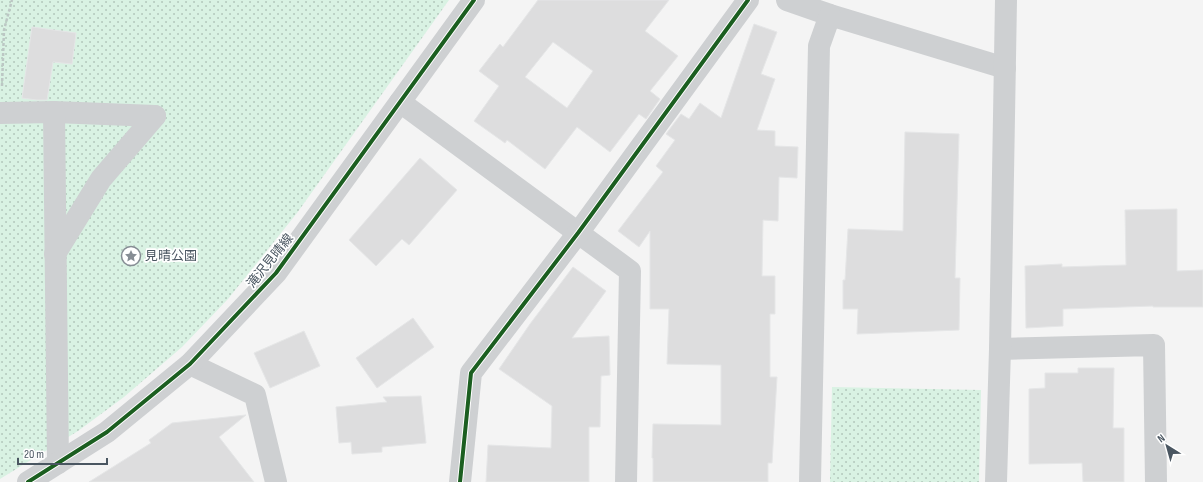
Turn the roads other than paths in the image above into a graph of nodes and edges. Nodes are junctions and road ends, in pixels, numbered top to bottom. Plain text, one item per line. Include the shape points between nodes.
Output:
1 (474, 0) edge
2 (748, 0) edge
3 (786, 0) edge
4 (1006, 0) edge
5 (830, 15) junction
6 (1005, 68) junction
7 (400, 102) junction
8 (54, 112) junction
9 (1, 113) edge
10 (578, 232) junction
11 (56, 254) junction
12 (1000, 349) junction
13 (190, 364) junction
14 (58, 463) junction
15 (28, 482) edge
16 (276, 482) edge
17 (460, 482) edge
18 (626, 482) edge
19 (810, 482) edge
20 (996, 482) edge
21 (1156, 482) edge

1 - 7 street, 滝沢見晴線
2 - 10 street
3 - 5 street
4 - 6 street
5 - 6 street
5 - 19 street via 819,46
6 - 12 street
7 - 10 street
7 - 13 street, 滝沢見晴線 via 276,273
8 - 9 street
8 - 11 street
8 - 11 street via 155,116 101,179
10 - 17 street via 471,373
10 - 18 street via 630,271
11 - 14 street
12 - 20 street
12 - 21 street via 1154,345
13 - 14 street, 滝沢見晴線 via 107,432
13 - 16 street via 255,395
14 - 15 street, 滝沢見晴線

